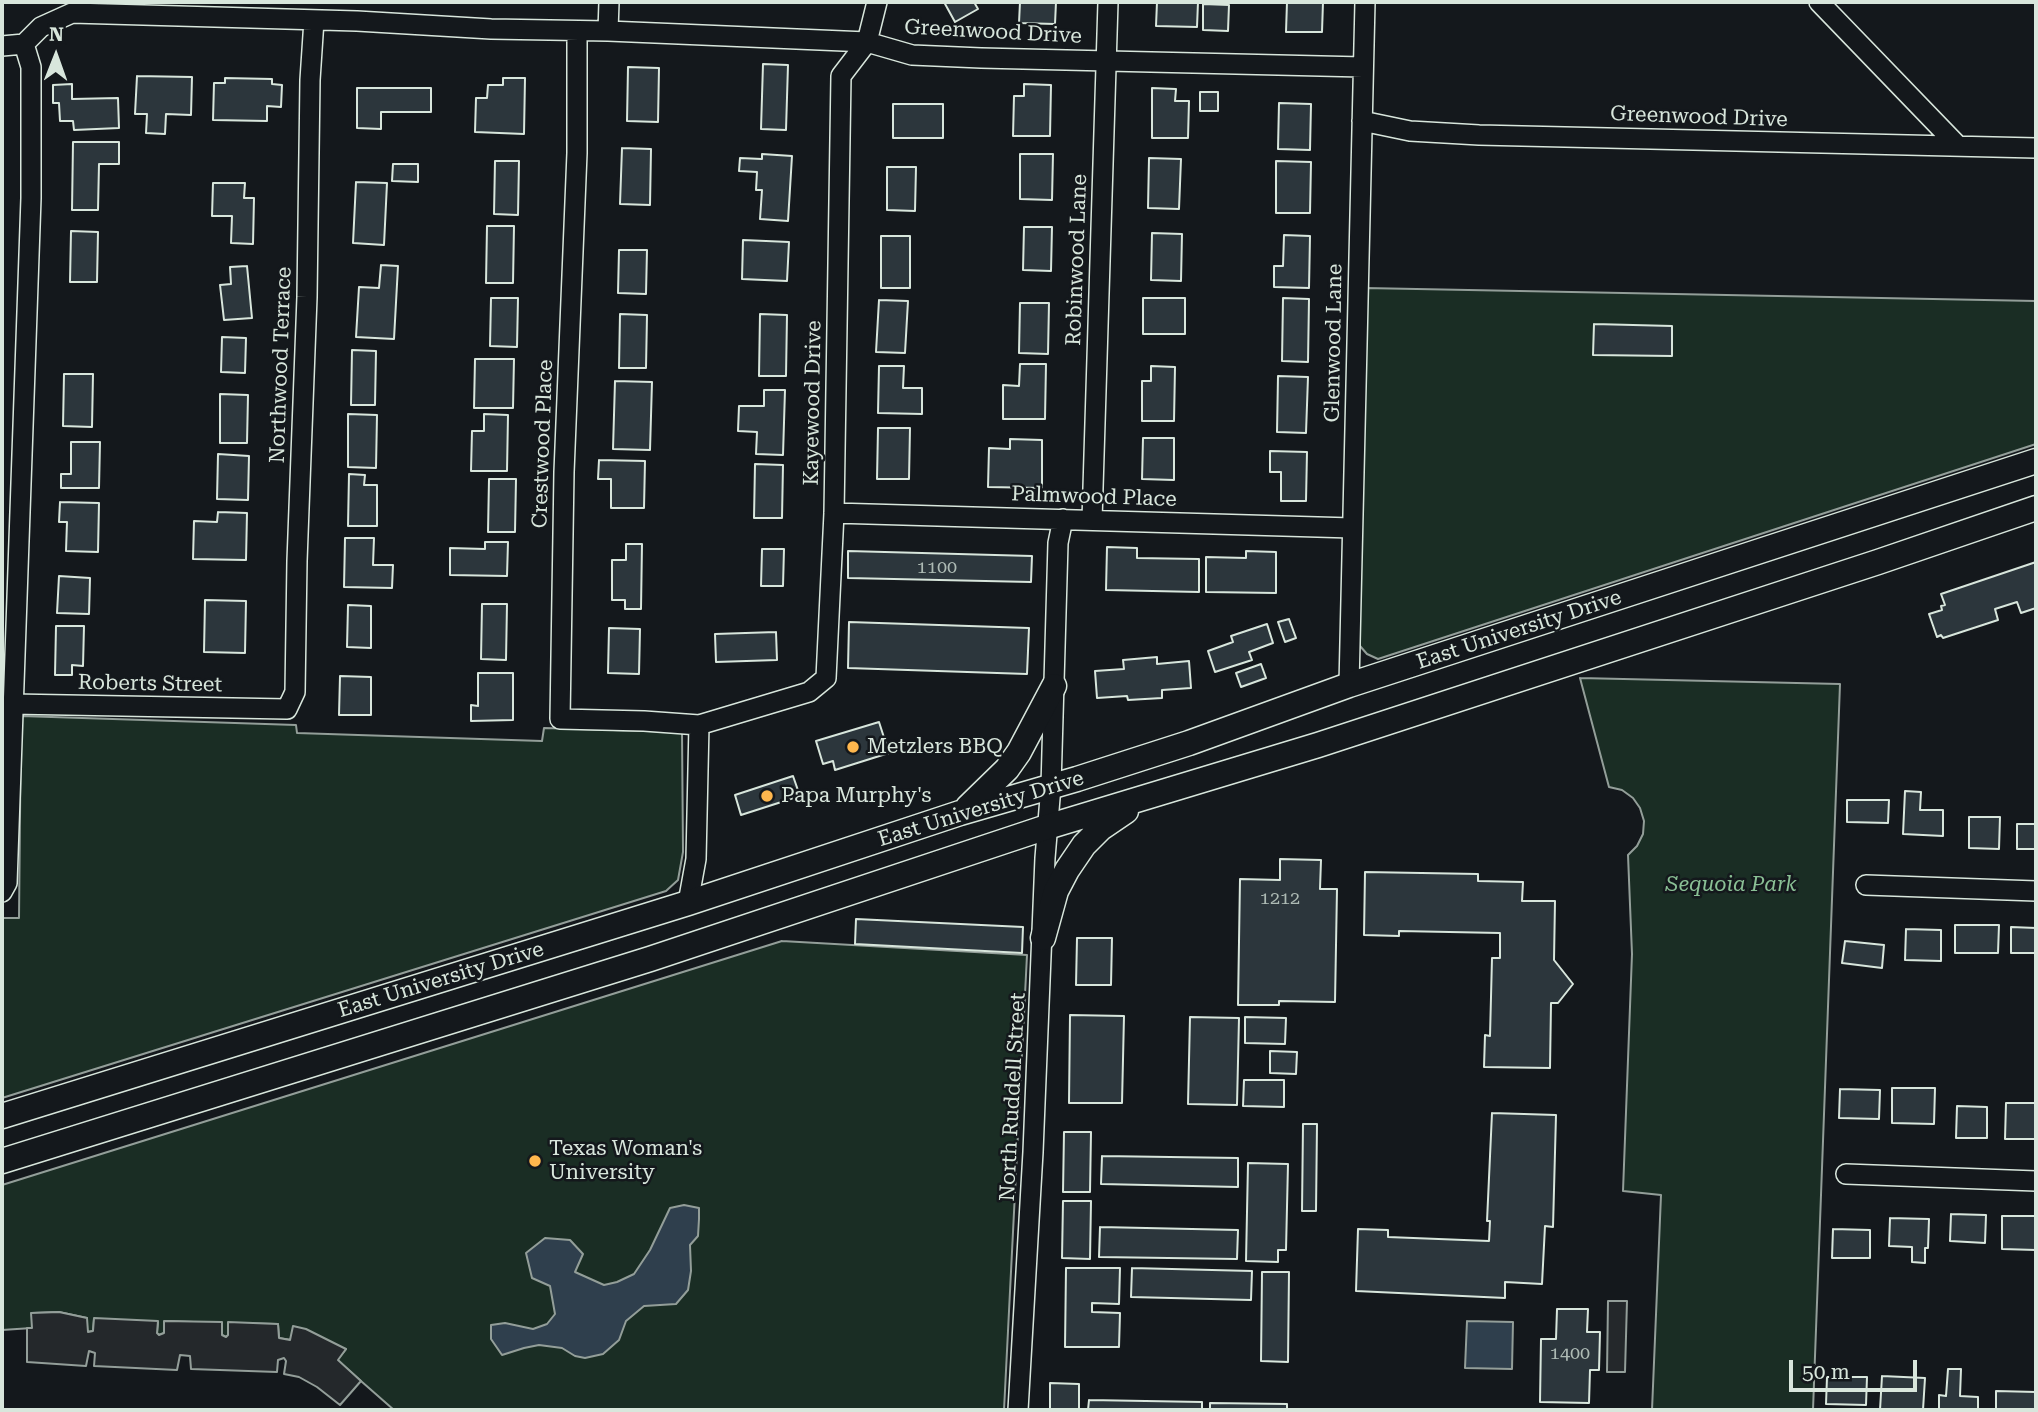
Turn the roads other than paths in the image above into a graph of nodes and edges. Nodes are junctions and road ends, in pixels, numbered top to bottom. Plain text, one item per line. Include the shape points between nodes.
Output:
1 (609, 2) edge
2 (877, 2) edge
3 (1108, 2) edge
4 (1365, 2) edge
5 (1819, 2) edge
6 (314, 20) junction
7 (577, 31) junction
8 (608, 31) junction
9 (867, 42) junction
10 (24, 44) junction
11 (2, 46) edge
12 (1107, 60) junction
13 (1363, 67) junction
14 (1362, 121) junction
15 (1958, 146) junction
16 (2036, 148) edge
17 (2036, 461) edge
18 (2036, 508) edge
19 (834, 513) junction
20 (1063, 519) junction
21 (1092, 520) junction
22 (1352, 527) junction
23 (9, 651) edge
24 (1349, 685) junction
25 (1054, 686) junction
26 (12, 704) junction
27 (287, 709) joint
28 (699, 725) junction
29 (1051, 786) junction
30 (1159, 794) junction
31 (960, 813) junction
32 (1047, 827) junction
33 (1866, 885) dead end
34 (4, 888) edge
35 (2036, 891) edge
36 (688, 903) junction
37 (1043, 938) junction
38 (2, 1116) edge
39 (2, 1161) edge
40 (1846, 1174) dead end
41 (2036, 1181) edge
42 (1018, 1410) edge

1 - 8 street
2 - 9 street, Kayewood Drive
3 - 12 street, Robinwood Lane
4 - 13 street, Glenwood Lane
5 - 15 street
6 - 7 street, Greenwood Drive
6 - 10 street, Greenwood Drive via 72,13 41,27
6 - 27 street, Northwood Terrace via 295,692
7 - 8 street, Greenwood Drive
7 - 28 street, Crestwood Place via 560,719
8 - 9 street, Greenwood Drive
9 - 12 street, Greenwood Drive via 912,55
9 - 19 street, Kayewood Drive via 841,76
10 - 11 street
10 - 23 street via 31,66 31,198
12 - 13 street, Greenwood Drive
12 - 21 street, Robinwood Lane
13 - 14 street, Glenwood Lane
14 - 15 street, Greenwood Drive via 1410,131 1479,135
14 - 22 street, Glenwood Lane
15 - 16 street, Greenwood Drive
17 - 24 main road, East University Drive
18 - 30 main road, East University Drive
19 - 20 street, Palmwood Place
19 - 28 street, Kayewood Drive via 826,678 809,692
20 - 21 street, Palmwood Place
20 - 25 street via 1058,543
21 - 22 street, Palmwood Place
22 - 24 street, Glenwood Lane
23 - 26 street
24 - 29 main road, East University Drive via 1189,743
25 - 29 street
25 - 31 main road via 1007,769
26 - 27 street, Roberts Street
26 - 34 street
28 - 36 street via 696,859
29 - 31 main road, East University Drive
29 - 32 street, North Ruddell Street
30 - 32 main road, East University Drive
30 - 37 main road via 1118,815 1084,845 1056,891
31 - 36 main road, East University Drive
32 - 37 street, North Ruddell Street
32 - 39 main road, East University Drive via 650,958
33 - 35 street
36 - 38 main road, East University Drive
37 - 42 street, North Ruddell Street
40 - 41 street

